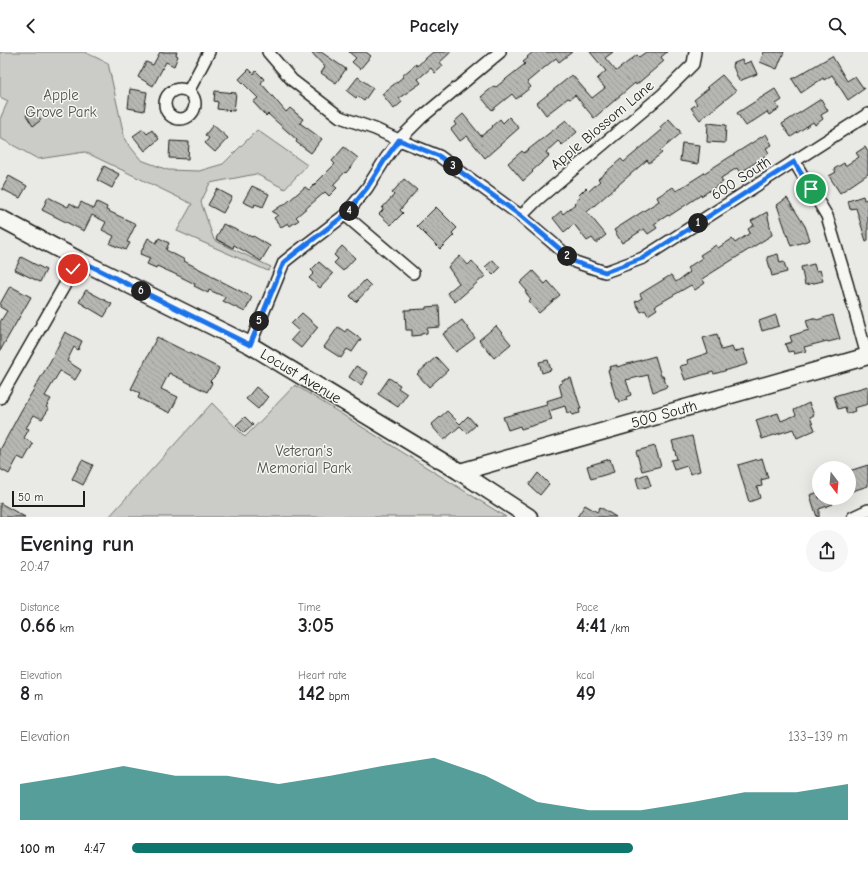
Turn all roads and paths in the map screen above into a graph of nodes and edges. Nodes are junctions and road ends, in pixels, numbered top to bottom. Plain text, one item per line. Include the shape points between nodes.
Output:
1 (208, 52) edge
2 (268, 52) edge
3 (500, 52) edge
4 (695, 52) edge
5 (188, 90) dead end
6 (868, 114) edge
7 (399, 140) junction
8 (794, 162) junction
9 (345, 215) junction
10 (521, 216) junction
11 (0, 218) edge
12 (79, 260) junction
13 (413, 273) dead end
14 (250, 345) junction
15 (867, 356) edge
16 (0, 398) edge
17 (460, 472) junction
18 (868, 510) edge
19 (529, 517) edge
20 (853, 517) edge

1 - 5 street
2 - 7 street via 292,80 340,117
3 - 7 street via 422,117
4 - 10 street, Apple Blossom Lane via 693,64 663,94 536,200
6 - 8 street, 600 South
7 - 9 street via 367,188
7 - 10 street via 439,156
8 - 10 street, 600 South via 643,258 605,272 575,262
8 - 15 street via 827,216
9 - 13 street
9 - 14 street via 284,262
11 - 12 street, Locust Avenue
12 - 14 street, Locust Avenue
12 - 16 street
14 - 17 street, Locust Avenue
15 - 17 street, 500 South
17 - 19 street, Locust Avenue
18 - 20 street

